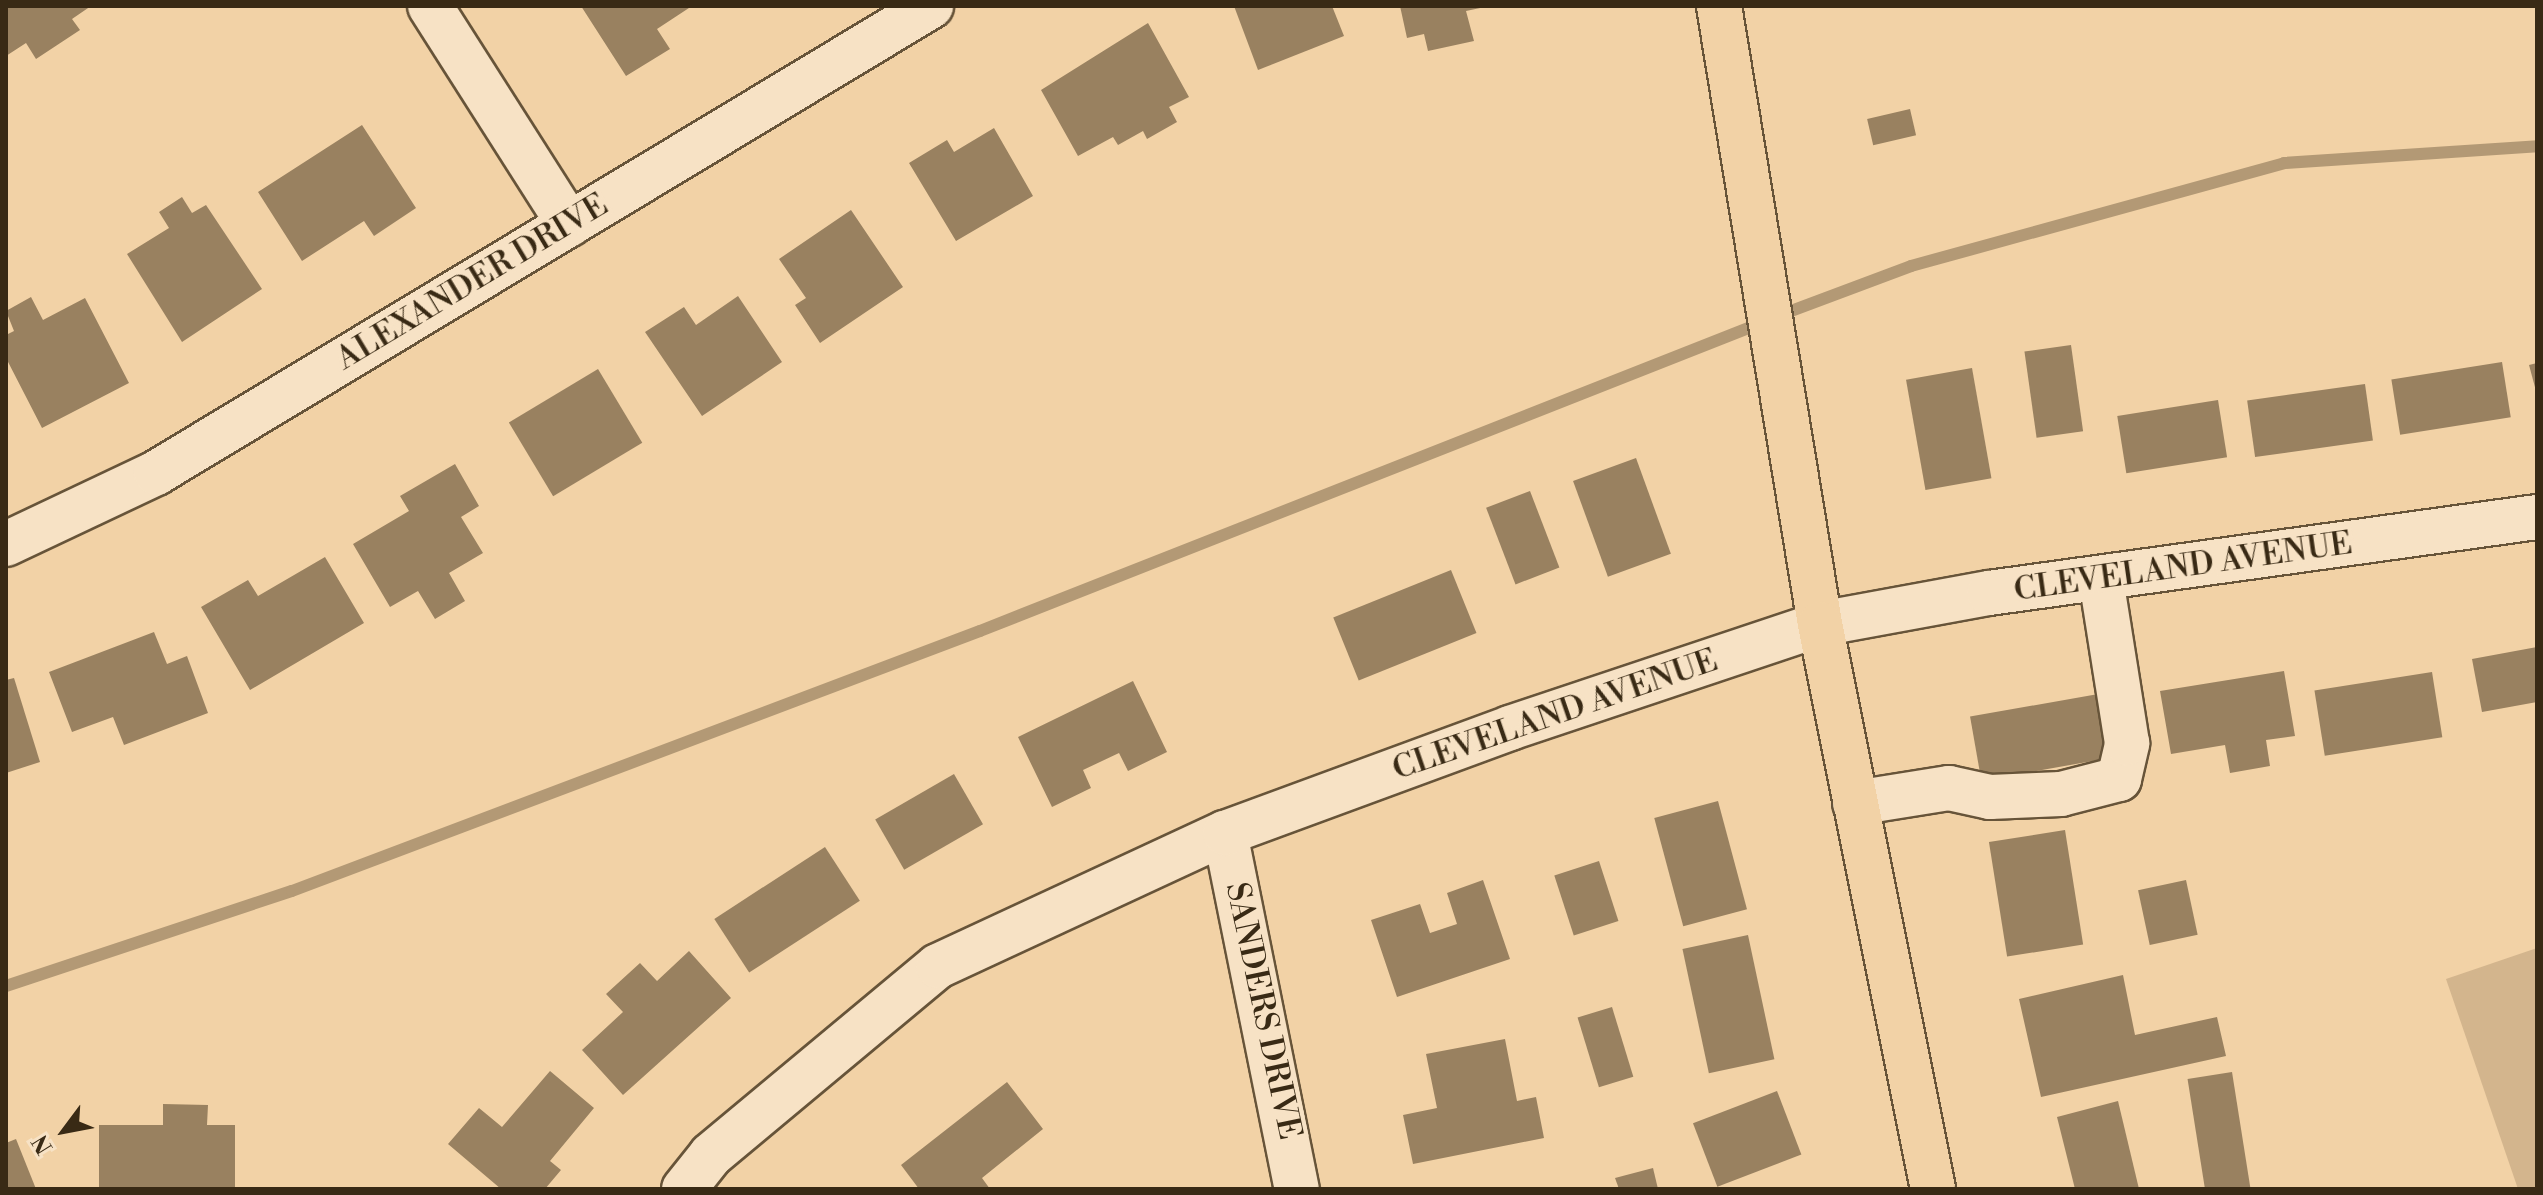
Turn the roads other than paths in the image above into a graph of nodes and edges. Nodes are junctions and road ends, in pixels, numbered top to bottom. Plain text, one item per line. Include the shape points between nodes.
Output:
1 (430, 6) edge
2 (931, 6) edge
3 (1719, 6) edge
4 (569, 224) junction
5 (2537, 517) edge
6 (6, 544) edge
7 (2101, 578) junction
8 (1820, 624) junction
9 (1855, 803) junction
10 (1225, 833) junction
11 (684, 1189) edge
12 (1297, 1189) edge
13 (1933, 1189) edge

1 - 4 street
2 - 4 street, ALEXANDER DRIVE
3 - 8 main road
4 - 6 street, ALEXANDER DRIVE via 156,473
5 - 7 street, CLEVELAND AVENUE
7 - 8 street, CLEVELAND AVENUE
7 - 9 street via 2127,743 2119,779 2061,794 1990,797 1949,788
8 - 9 main road
8 - 10 street, CLEVELAND AVENUE
9 - 13 main road
10 - 11 street, CLEVELAND AVENUE via 938,966 711,1155
10 - 12 street, SANDERS DRIVE

